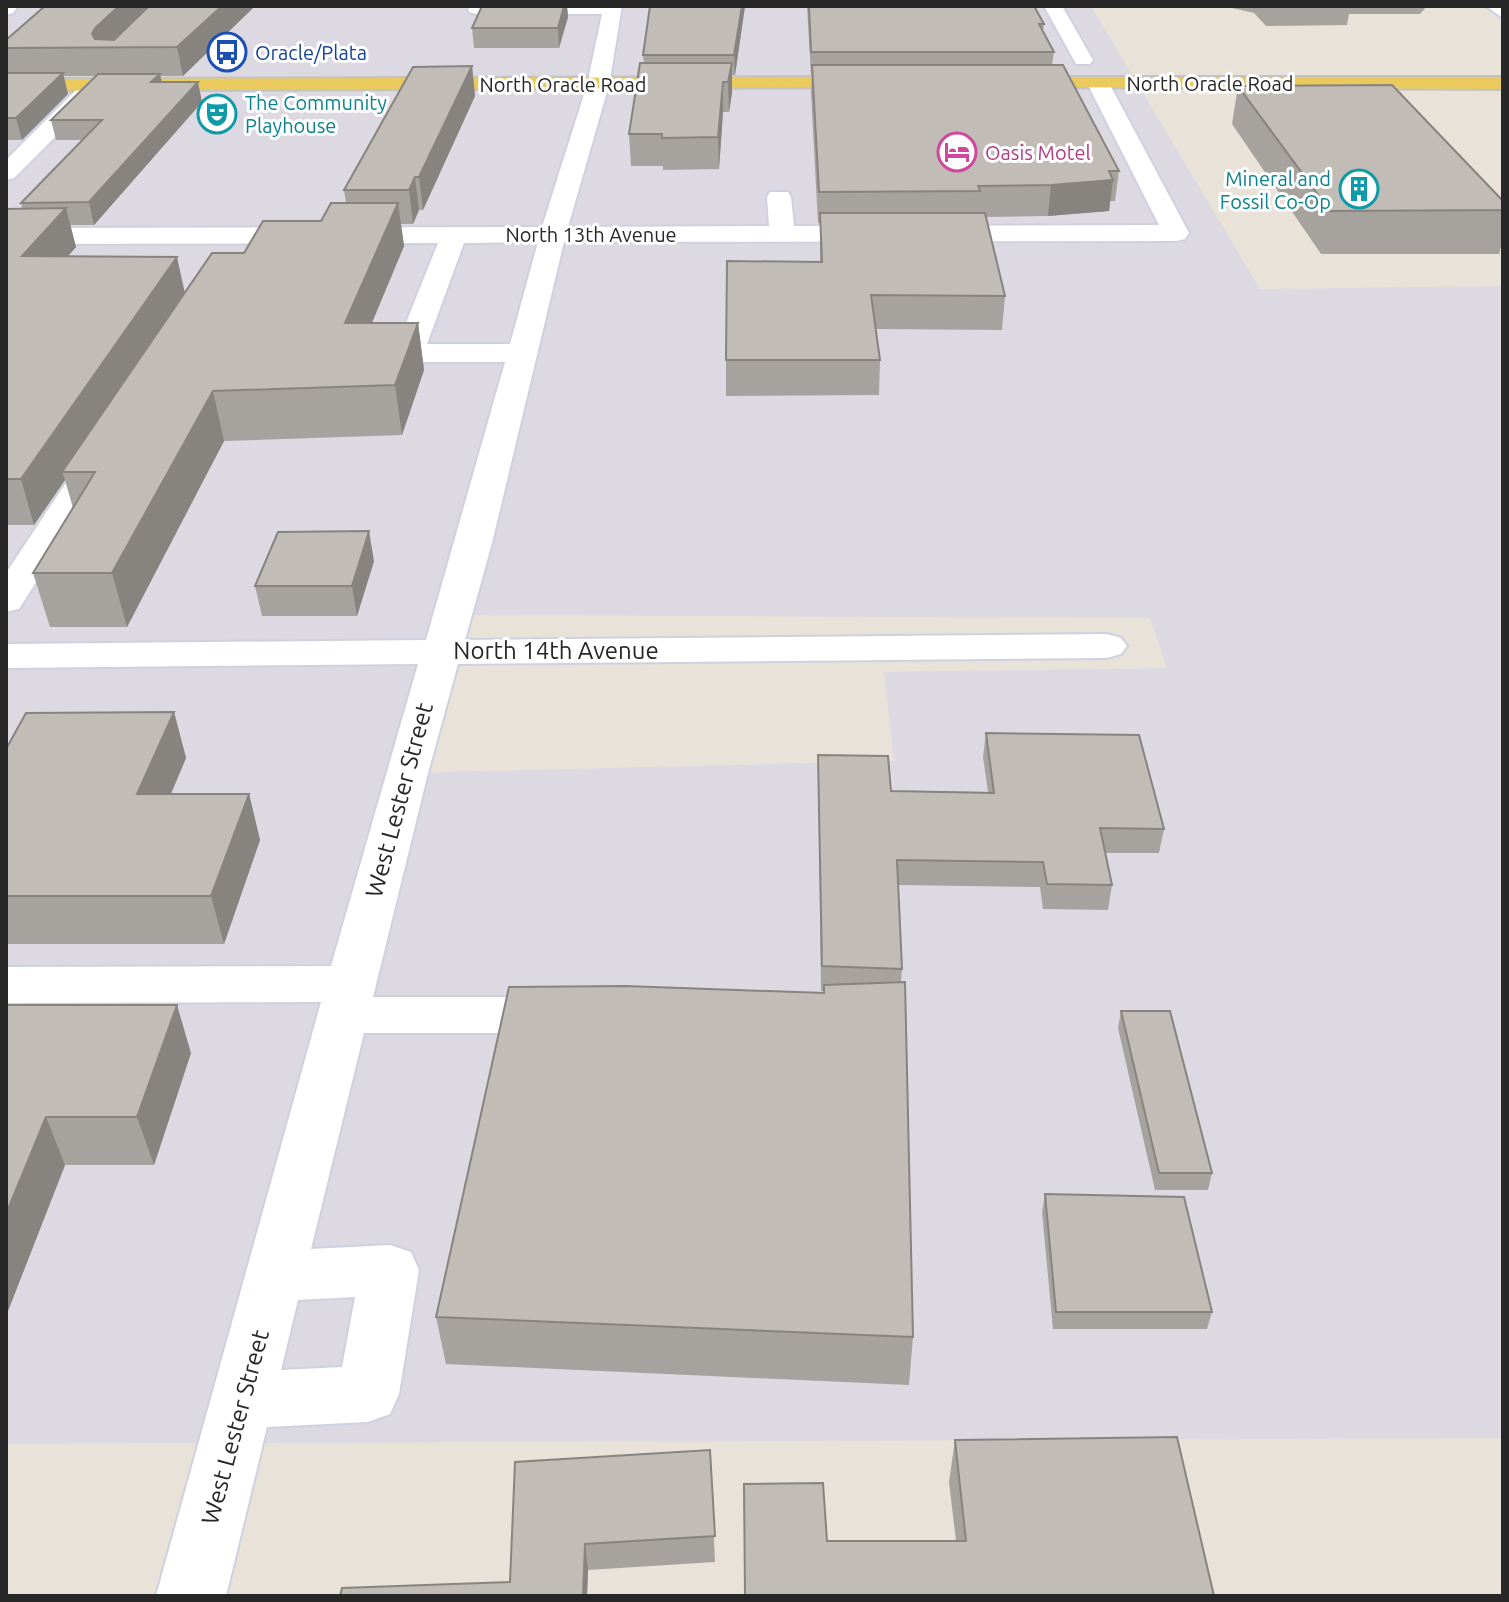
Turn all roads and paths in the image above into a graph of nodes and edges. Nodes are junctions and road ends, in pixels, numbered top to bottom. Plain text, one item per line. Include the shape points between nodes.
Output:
1 (1053, 6) edge
2 (1495, 6) edge
3 (613, 7) edge
4 (476, 8) dead end
5 (1503, 12) edge
6 (1053, 60) edge
7 (602, 68) junction
8 (1092, 68) junction
9 (894, 83) edge
10 (993, 83) edge
11 (1503, 83) edge
12 (6, 85) edge
13 (94, 85) junction
14 (6, 173) edge
15 (779, 197) dead end
16 (782, 234) junction
17 (454, 235) junction
18 (553, 235) junction
19 (6, 236) edge
20 (523, 353) junction
21 (117, 431) edge
22 (6, 601) edge
23 (1107, 646) dead end
24 (440, 651) junction
25 (6, 656) edge
26 (6, 985) edge
27 (346, 1000) junction
28 (603, 1015) edge
29 (275, 1276) junction
30 (242, 1400) junction
31 (191, 1596) edge

1 - 8 street
2 - 5 street
3 - 4 street
3 - 7 street, West Lester Street
6 - 8 main road, North Oracle Road
7 - 9 main road, North Oracle Road
7 - 13 main road, North Oracle Road
7 - 18 street, West Lester Street
8 - 10 main road, North Oracle Road
8 - 11 main road, North Oracle Road
8 - 16 street, North 13th Avenue via 1176,233
12 - 13 main road, North Oracle Road
13 - 14 street
15 - 16 street
16 - 18 street, North 13th Avenue
17 - 18 street, North 13th Avenue
17 - 19 street, North 13th Avenue via 236,249
17 - 20 street via 409,353
18 - 20 street, West Lester Street
20 - 24 street, West Lester Street
21 - 22 street
23 - 24 street, North 14th Avenue
24 - 25 street, North 14th Avenue
24 - 27 street, West Lester Street
26 - 27 street
27 - 28 street
27 - 29 street, West Lester Street
29 - 30 street, West Lester Street
29 - 30 street via 390,1270 368,1394
30 - 31 street, West Lester Street

